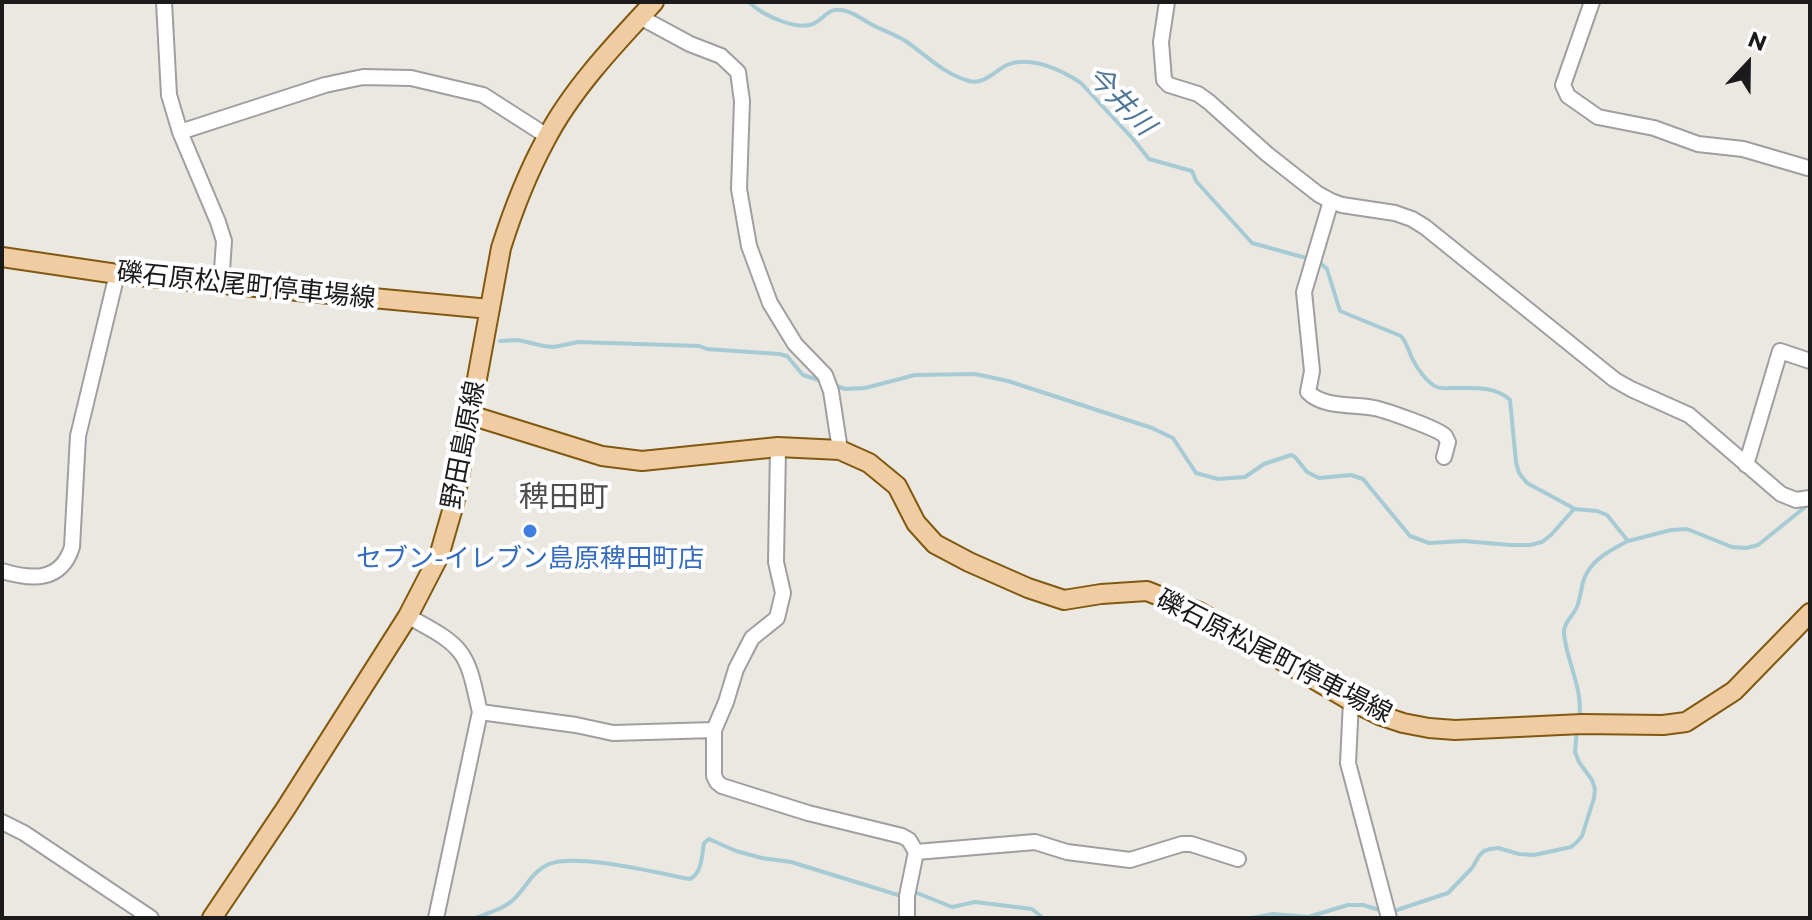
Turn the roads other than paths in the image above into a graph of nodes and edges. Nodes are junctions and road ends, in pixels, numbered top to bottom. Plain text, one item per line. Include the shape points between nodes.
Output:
1 (164, 2) edge
2 (654, 2) edge
3 (1167, 2) edge
4 (1592, 2) edge
5 (640, 17) junction
6 (180, 132) junction
7 (547, 136) junction
8 (1808, 168) dead end
9 (1331, 201) junction
10 (2, 257) edge
11 (117, 274) junction
12 (221, 285) junction
13 (490, 309) junction
14 (1810, 361) edge
15 (470, 415) junction
16 (778, 447) junction
17 (840, 450) junction
18 (1444, 457) dead end
19 (1746, 465) junction
20 (1809, 498) edge
21 (2, 571) edge
22 (1810, 613) edge
23 (408, 616) junction
24 (1351, 701) junction
25 (480, 712) junction
26 (714, 730) junction
27 (2, 822) edge
28 (916, 852) junction
29 (1238, 859) dead end
30 (1388, 914) edge
31 (151, 918) edge
32 (212, 918) edge
33 (436, 918) edge
34 (907, 918) edge

1 - 6 street via 169,95
2 - 5 main road, 野田島原線
3 - 9 street via 1161,42 1164,80 1198,94
4 - 8 street via 1564,80 1568,96 1608,120
5 - 7 main road, 野田島原線 via 575,93
5 - 17 street via 721,56 738,72 739,189 749,246 770,303 795,344 825,375
6 - 7 street via 363,77 411,78 483,95
6 - 12 street via 224,241
7 - 13 main road, 野田島原線 via 513,210
9 - 18 street via 1304,292 1312,371 1308,392 1321,400 1373,407 1442,434 1448,442
9 - 19 street via 1395,213 1425,227 1615,380 1689,415
10 - 11 main road, 礫石原松尾町停車場線
11 - 12 main road, 礫石原松尾町停車場線
11 - 21 street via 78,436 69,558 37,577
12 - 13 main road, 礫石原松尾町停車場線
13 - 15 main road, 野田島原線
14 - 19 street via 1780,351
15 - 16 main road, 礫石原松尾町停車場線 via 602,456 642,461
15 - 23 main road, 野田島原線 via 445,537
16 - 17 main road, 礫石原松尾町停車場線
16 - 26 street via 776,562 783,593 777,618 752,638 736,669
17 - 24 main road, 礫石原松尾町停車場線 via 869,463 897,486 916,523 935,544 969,562 1064,600 1147,591 1199,612
19 - 20 street via 1781,494
22 - 24 main road, 礫石原松尾町停車場線 via 1734,691 1686,722 1455,730 1403,723
23 - 25 street via 461,652
23 - 32 main road, 野田島原線
24 - 30 street via 1348,763
25 - 26 street via 613,733
25 - 33 street
26 - 28 street via 714,776 722,786 902,836
27 - 31 street
28 - 29 street via 1035,842 1130,860 1191,844
28 - 34 street

